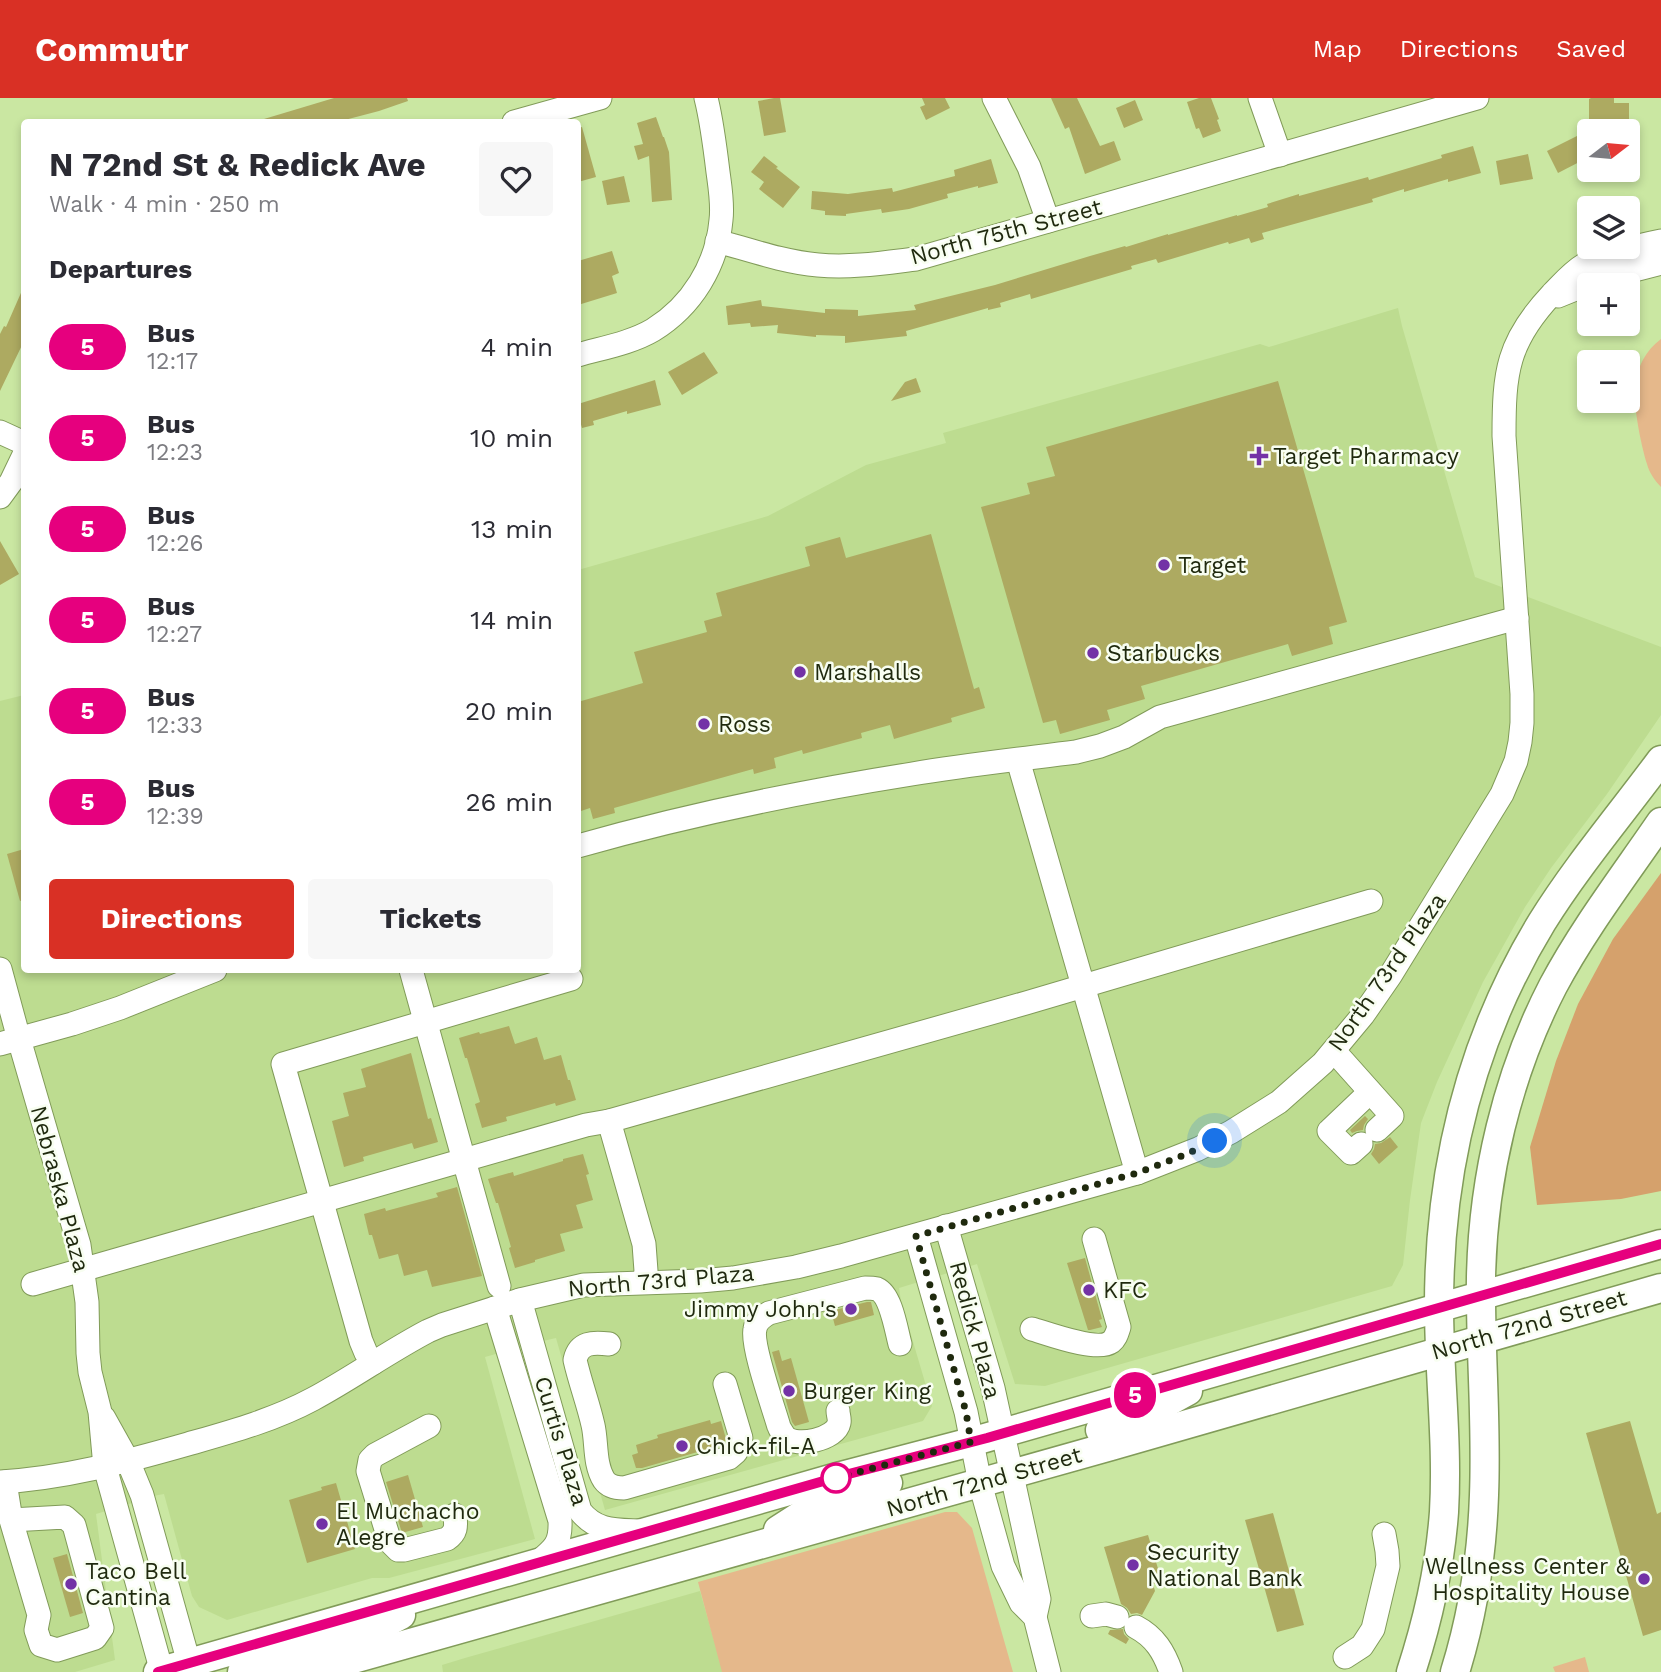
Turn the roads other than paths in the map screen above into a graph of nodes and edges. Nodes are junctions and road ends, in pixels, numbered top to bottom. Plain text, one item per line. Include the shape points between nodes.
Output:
1 (600, 98) edge
2 (706, 98) edge
3 (994, 98) edge
4 (1261, 98) edge
5 (1477, 98) edge
6 (525, 119) edge
7 (1280, 155) junction
8 (1048, 221) junction
9 (717, 241) junction
10 (1661, 241) edge
11 (1661, 262) edge
12 (1545, 301) junction
13 (581, 354) edge
14 (0, 432) edge
15 (21, 442) edge
16 (21, 461) edge
17 (0, 497) edge
18 (1517, 618) junction
19 (1018, 760) junction
20 (1661, 760) edge
21 (1661, 822) edge
22 (581, 845) edge
23 (1371, 901) dead end
24 (0, 969) edge
25 (208, 973) edge
26 (412, 973) edge
27 (571, 979) dead end
28 (1082, 986) junction
29 (426, 1022) junction
30 (9, 1042) edge
31 (1334, 1051) junction
32 (1370, 1092) junction
33 (609, 1121) junction
34 (464, 1160) junction
35 (1137, 1173) junction
36 (321, 1201) junction
37 (946, 1226) junction
38 (916, 1236) junction
39 (1094, 1239) dead end
40 (1661, 1244) edge
41 (84, 1270) junction
42 (644, 1282) junction
43 (33, 1284) dead end
44 (1661, 1288) edge
45 (1481, 1295) junction
46 (497, 1297) junction
47 (520, 1300) junction
48 (1439, 1307) junction
49 (1032, 1329) dead end
50 (1482, 1339) junction
51 (900, 1343) dead end
52 (609, 1344) dead end
53 (1440, 1350) junction
54 (373, 1363) junction
55 (725, 1384) dead end
56 (838, 1411) dead end
57 (100, 1412) junction
58 (429, 1426) dead end
59 (1007, 1456) junction
60 (128, 1461) junction
61 (976, 1462) junction
62 (105, 1467) junction
63 (2, 1482) edge
64 (455, 1515) dead end
65 (11, 1520) junction
66 (648, 1531) junction
67 (1384, 1534) dead end
68 (536, 1563) junction
69 (456, 1586) junction
70 (1092, 1616) dead end
71 (1035, 1617) junction
72 (1345, 1657) dead end
73 (174, 1670) edge
74 (242, 1672) edge
75 (307, 1672) edge
76 (1049, 1672) edge
77 (1171, 1672) edge
78 (1411, 1672) edge
79 (1455, 1672) edge

1 - 6 street
2 - 9 street via 720,191 722,220
3 - 8 street via 1029,167
4 - 7 street
5 - 7 street, North 75th Street
7 - 8 street, North 75th Street
8 - 9 street, North 75th Street via 916,259 869,265 803,263
9 - 13 street via 711,264 681,309 634,339
10 - 12 street, North 73rd Plaza via 1588,263
11 - 12 street
12 - 18 street, North 73rd Plaza via 1518,339 1505,392
14 - 15 street
16 - 17 street
18 - 19 street via 1160,717 1100,746
18 - 31 street, North 73rd Plaza via 1522,723 1510,777 1390,976
19 - 22 street via 793,795
19 - 28 street
20 - 48 main road via 1543,921 1485,1040 1464,1100 1450,1169
21 - 45 main road via 1571,955 1522,1059 1490,1182
23 - 28 street
24 - 30 street, Nebraska Plaza
25 - 30 street via 120,1008
26 - 29 street, Curtis Plaza
27 - 29 street
28 - 33 street
28 - 35 street
29 - 34 street, Curtis Plaza
29 - 36 street via 283,1064
30 - 41 street, Nebraska Plaza via 62,1182
31 - 32 street
31 - 35 street, North 73rd Plaza via 1303,1083 1253,1119 1198,1149
32 - 32 street via 1329,1131 1351,1153 1392,1116
33 - 34 street
33 - 42 street via 644,1244
34 - 36 street
34 - 46 street, Curtis Plaza
35 - 37 street, North 73rd Plaza
36 - 41 street
36 - 54 street via 361,1342
37 - 38 street, North 73rd Plaza
37 - 59 street, Redick Plaza via 993,1388
38 - 42 street, North 73rd Plaza via 764,1273
38 - 61 street, Redick Plaza
39 - 49 street via 1119,1327 1113,1341 1099,1346
40 - 45 main road, North 72nd Street
41 - 43 street
41 - 57 street, Nebraska Plaza via 90,1372
42 - 47 street, North 73rd Plaza via 584,1285
44 - 50 main road, North 72nd Street
45 - 48 main road, North 72nd Street
45 - 50 main road
46 - 47 street, North 73rd Plaza
46 - 54 street, North 73rd Plaza
46 - 68 street, Curtis Plaza via 560,1521 557,1545
47 - 66 street, Curtis Plaza via 580,1511 594,1525
48 - 53 main road
48 - 59 main road, North 72nd Street via 1230,1368
50 - 53 main road, North 72nd Street
50 - 79 main road via 1482,1530 1473,1601
51 - 56 street via 888,1299 872,1288 761,1317 754,1339 785,1437 797,1443 828,1436 839,1423
52 - 55 street via 581,1347 575,1360 603,1478 617,1488 729,1458 736,1452 740,1438
53 - 59 main road, North 72nd Street
53 - 78 main road via 1443,1520 1432,1599
54 - 60 street, North 73rd Plaza via 313,1399 264,1420
57 - 60 street, Nebraska Plaza
57 - 62 street, Nebraska Plaza
58 - 64 street via 375,1455 368,1471 390,1542 398,1550 447,1539 457,1529
59 - 61 main road, North 72nd Street
59 - 61 main road via 989,1471
59 - 71 street, Redick Plaza via 1039,1599
60 - 62 street, North 73rd Plaza
60 - 73 street, Nebraska Plaza via 142,1495
61 - 66 main road, North 72nd Street via 841,1476
61 - 71 street, Redick Plaza via 1003,1566 1021,1603
61 - 75 main road, North 72nd Street via 742,1550
62 - 63 street, North 73rd Plaza
62 - 73 street, Nebraska Plaza
63 - 65 street
65 - 65 street via 39,1615 36,1630 41,1645 57,1650 95,1639 102,1628 74,1525 65,1517
66 - 68 main road, North 72nd Street
67 - 72 street via 1388,1566 1373,1629 1362,1646
68 - 69 main road, North 72nd Street
69 - 73 main road, North 72nd Street
69 - 74 main road via 365,1634
70 - 77 street via 1106,1614 1147,1633
71 - 76 street

